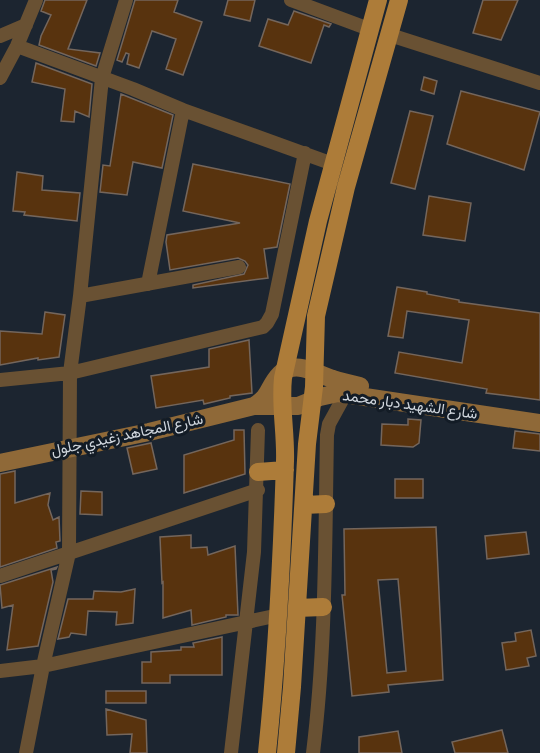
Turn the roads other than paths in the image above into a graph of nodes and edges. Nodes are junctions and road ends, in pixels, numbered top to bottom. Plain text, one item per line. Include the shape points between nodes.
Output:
1 (36, 0) edge
2 (126, 0) edge
3 (291, 0) edge
4 (378, 0) edge
5 (399, 0) edge
6 (26, 25) junction
7 (369, 29) junction
8 (390, 35) junction
9 (0, 36) edge
10 (17, 46) junction
11 (0, 78) edge
12 (102, 78) junction
13 (540, 83) edge
14 (183, 110) junction
15 (305, 153) junction
16 (333, 164) junction
17 (239, 267) dead end
18 (148, 284) junction
19 (80, 296) junction
20 (285, 371) junction
21 (315, 371) junction
22 (70, 373) junction
23 (0, 380) edge
24 (346, 393) junction
25 (313, 400) junction
26 (415, 400) junction
27 (254, 406) junction
28 (283, 407) junction
29 (540, 415) edge
30 (540, 423) edge
31 (258, 430) dead end
32 (70, 448) junction
33 (0, 463) edge
34 (285, 470) junction
35 (258, 481) junction
36 (326, 504) junction
37 (304, 505) junction
38 (69, 553) junction
39 (0, 576) edge
40 (322, 607) junction
41 (297, 608) junction
42 (279, 615) junction
43 (247, 623) junction
44 (43, 666) junction
45 (0, 671) edge
46 (26, 753) edge
47 (231, 753) edge
48 (267, 753) edge
49 (286, 753) edge
50 (313, 753) edge

1 - 6 street
2 - 12 street
3 - 7 street
4 - 7 main road
5 - 8 main road
6 - 9 street
6 - 10 street
7 - 16 main road
8 - 13 street
8 - 21 main road via 323,284 315,323
10 - 11 street
10 - 12 street
12 - 14 street
12 - 19 street
14 - 15 street
14 - 18 street
15 - 16 street
15 - 22 street via 272,314 263,327
16 - 20 main road
17 - 18 street
18 - 19 street
19 - 22 street
20 - 21 street, شارع الشهيد دبار محمد
20 - 27 street
20 - 28 main road
21 - 25 main road
21 - 26 street, شارع الشهيد دبار محمد
22 - 23 street
22 - 32 street
24 - 25 street, شارع الشهيد دبار محمد
24 - 26 street, شارع الشهيد دبار محمد
24 - 36 street via 327,435
25 - 28 street, شارع الشهيد دبار محمد
25 - 37 main road
26 - 29 street, شارع الشهيد دبار محمد
26 - 30 street, شارع الشهيد دبار محمد
27 - 28 street, شارع المجاهد زغيدي جلول
27 - 32 street, شارع المجاهد زغيدي جلول
28 - 34 main road
31 - 35 street
32 - 33 street, شارع المجاهد زغيدي جلول
32 - 38 street
34 - 35 main road
34 - 42 main road
35 - 38 street
35 - 43 street
36 - 37 main road
36 - 40 street
37 - 41 main road
38 - 39 street
38 - 44 street
40 - 41 main road
40 - 50 street
41 - 49 main road
42 - 43 street
42 - 48 main road
43 - 44 street
43 - 47 street
44 - 45 street
44 - 46 street

